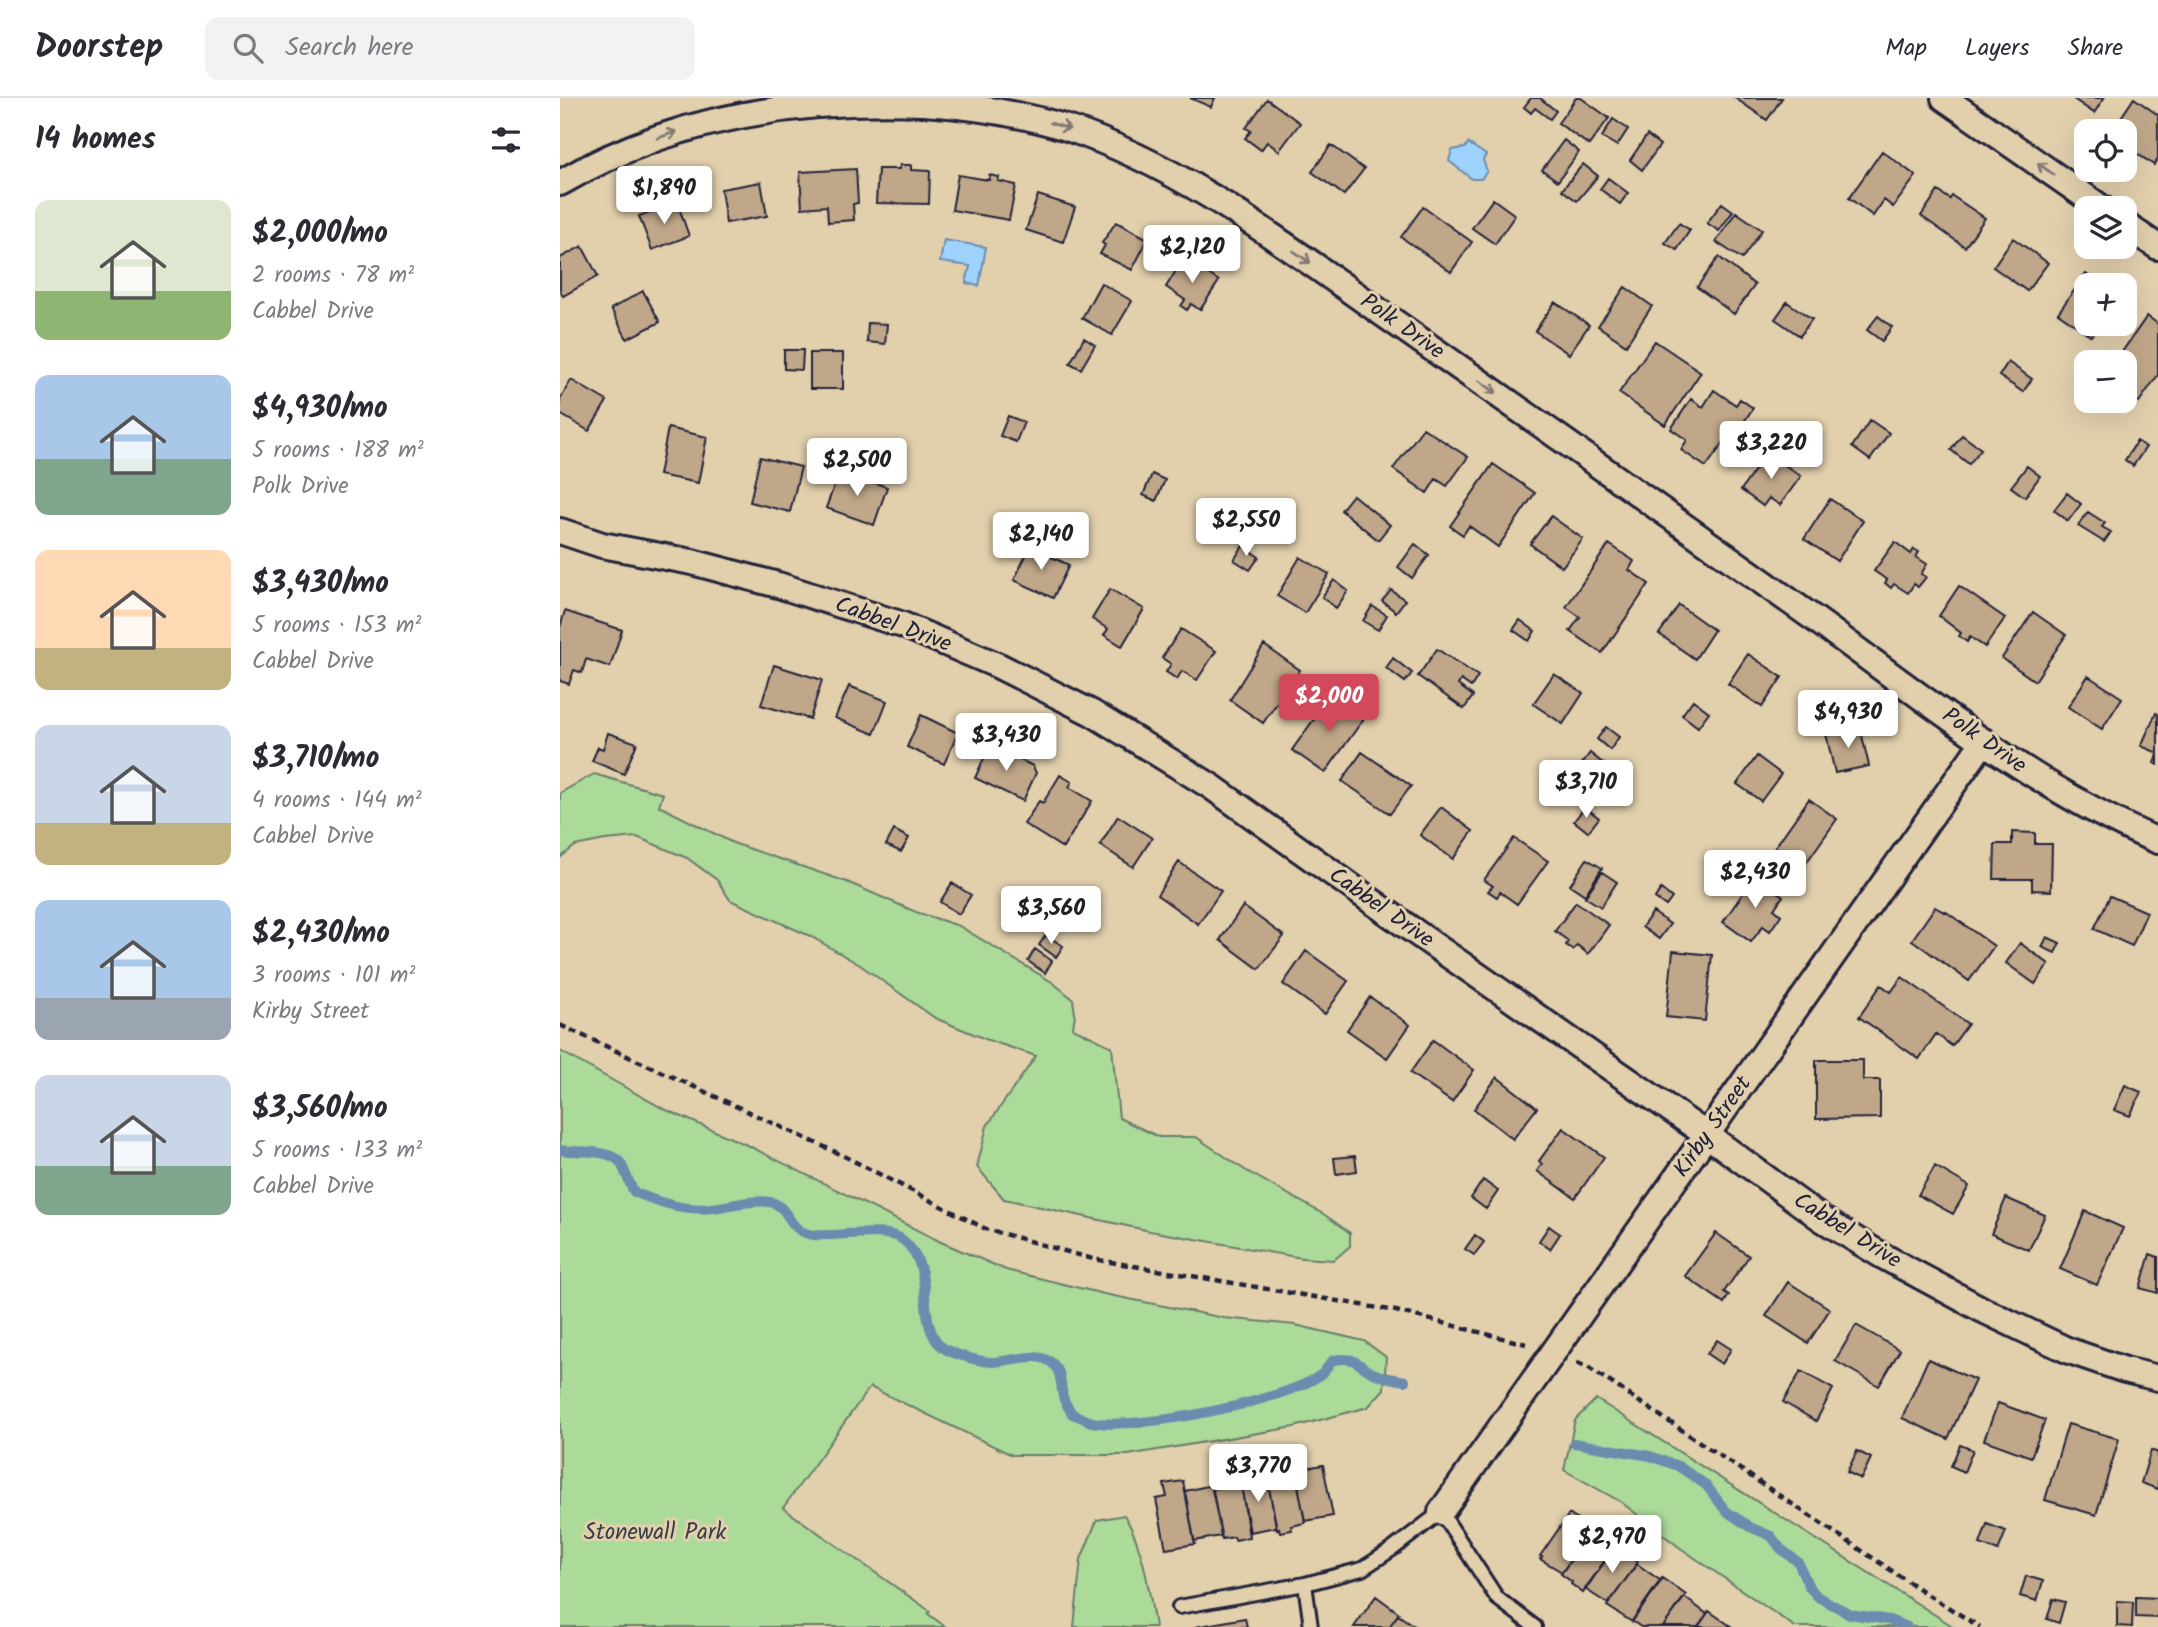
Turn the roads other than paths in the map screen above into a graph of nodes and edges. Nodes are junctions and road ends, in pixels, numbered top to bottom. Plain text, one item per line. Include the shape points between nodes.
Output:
1 (1944, 98) edge
2 (984, 103) edge
3 (560, 183) edge
4 (2085, 196) edge
5 (2137, 233) edge
6 (2158, 247) edge
7 (560, 531) edge
8 (1984, 741) junction
9 (2158, 841) edge
10 (1707, 1135) junction
11 (2158, 1378) edge
12 (1441, 1511) junction
13 (1305, 1584) junction
14 (1179, 1607) dead end
15 (1311, 1627) edge
16 (1535, 1627) edge

4 -> 1 street
3 -> 2 street, Polk Drive via 640,145 700,124 761,110 886,101
2 -> 8 street, Polk Drive via 1103,142 1167,171 1244,216
5 - 6 street
7 - 10 street, Cabbel Drive via 778,585 903,625 1092,713 1212,787
8 - 9 street, Polk Drive via 2071,798
8 - 10 street, Kirby Street
10 - 11 street, Cabbel Drive via 1822,1219 1983,1310 2067,1350
10 - 12 street, Kirby Street
12 - 13 lane, Kirby Street via 1362,1569
12 - 16 lane via 1497,1598
13 - 14 lane, Kirby Street
13 - 15 lane

